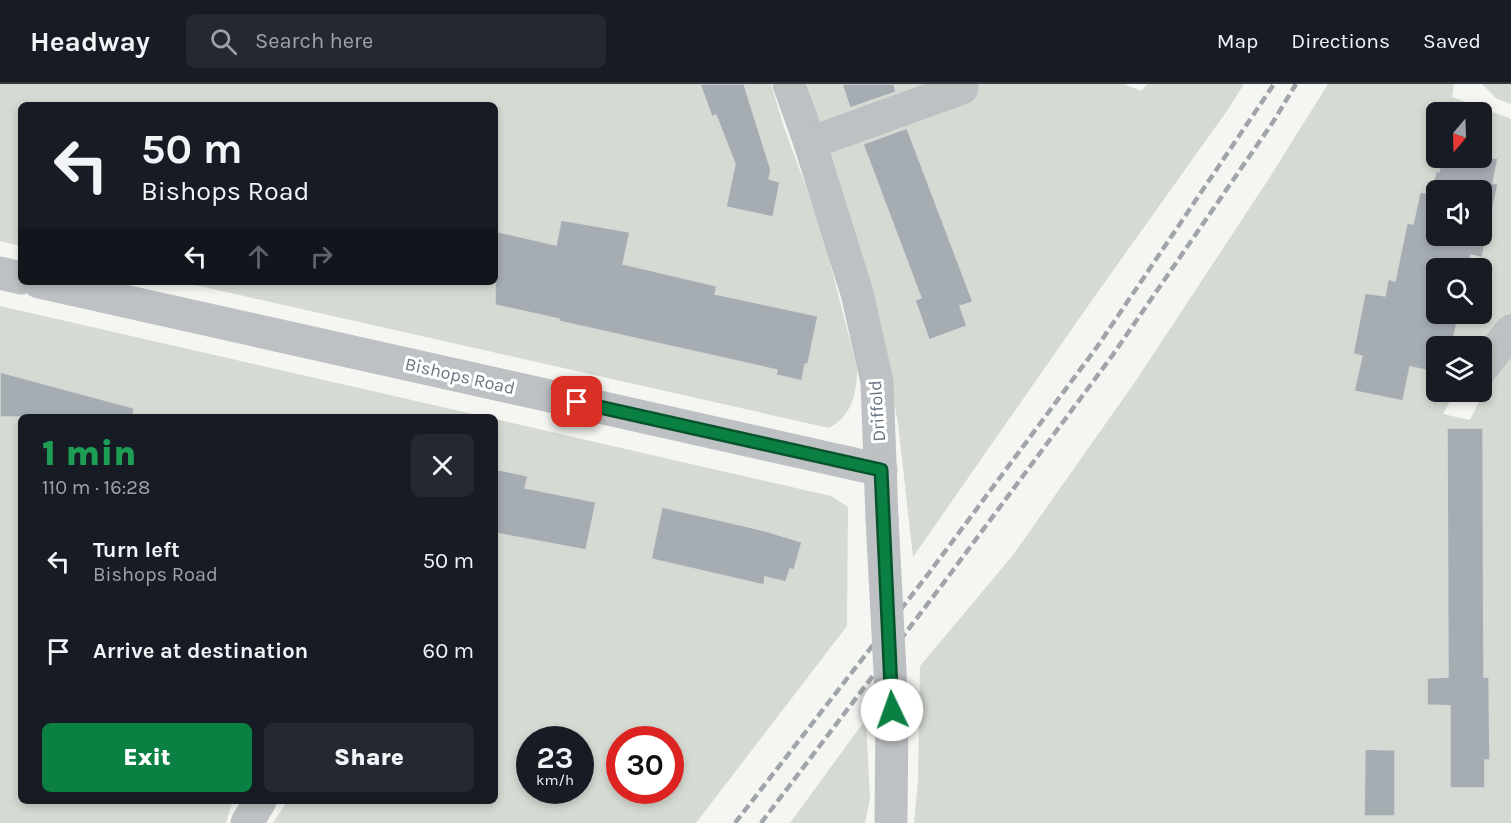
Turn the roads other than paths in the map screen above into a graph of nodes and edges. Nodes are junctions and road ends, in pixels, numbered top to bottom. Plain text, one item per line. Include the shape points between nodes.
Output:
1 (789, 84) edge
2 (961, 84) edge
3 (810, 143) junction
4 (0, 273) edge
5 (18, 277) edge
6 (52, 285) edge
7 (1511, 331) edge
8 (1492, 355) edge
9 (881, 470) junction
10 (258, 804) edge
11 (247, 823) edge
12 (891, 823) edge

1 - 3 street, Driffold
2 - 3 street via 962,88
3 - 9 street, Driffold via 857,293 877,382
4 - 5 street
6 - 9 street, Bishops Road
7 - 8 street
9 - 12 street, Driffold, bridge via 892,710
10 - 11 street

